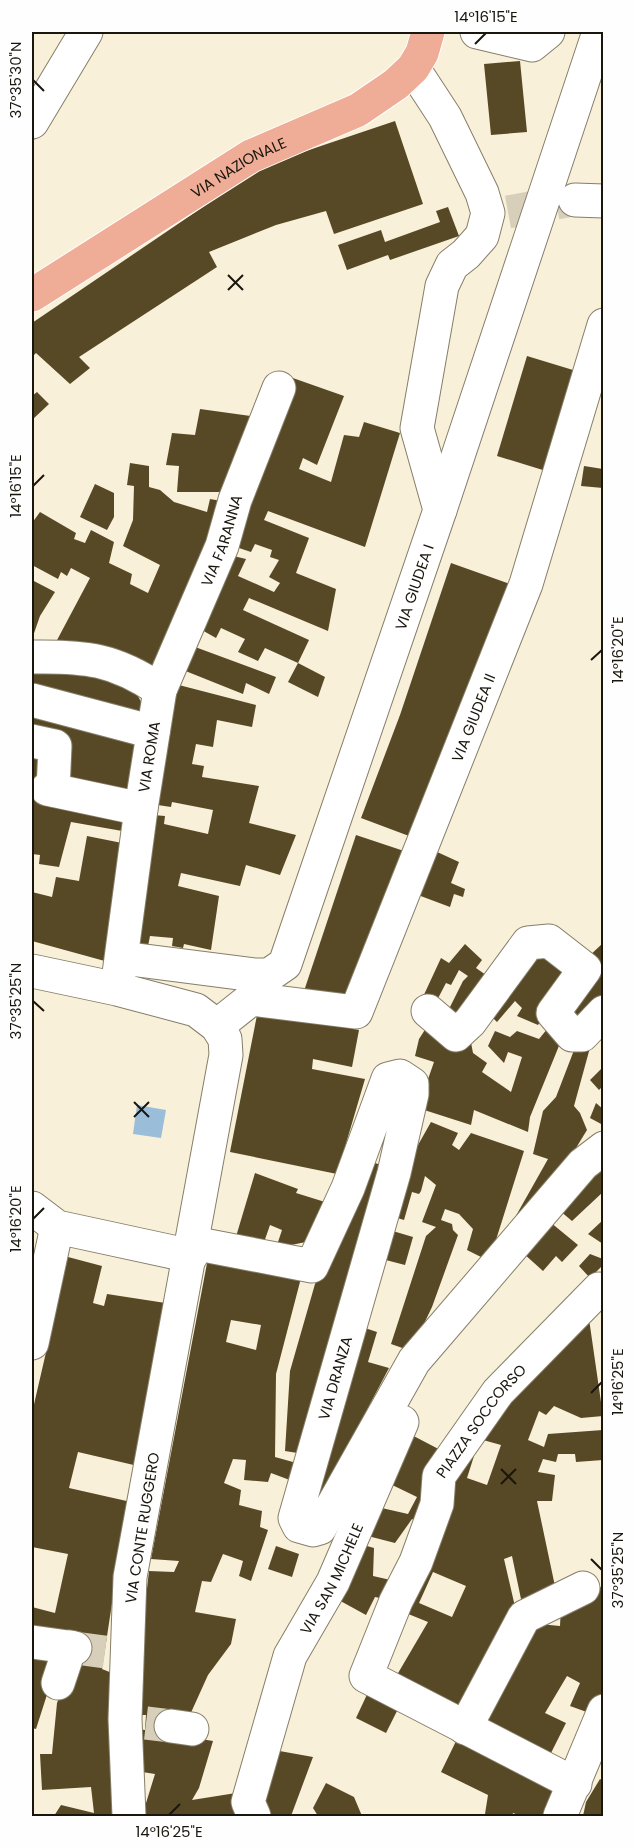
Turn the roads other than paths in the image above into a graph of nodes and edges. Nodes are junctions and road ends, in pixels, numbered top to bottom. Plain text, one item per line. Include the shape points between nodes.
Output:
1 (86, 32) edge
2 (428, 32) edge
3 (477, 32) edge
4 (548, 32) edge
5 (600, 32) edge
6 (413, 68) junction
7 (32, 122) edge
8 (32, 295) edge
9 (603, 325) edge
10 (279, 388) dead end
11 (440, 510) junction
12 (32, 657) edge
13 (160, 690) junction
14 (32, 700) edge
15 (153, 732) junction
16 (32, 741) edge
17 (141, 809) junction
18 (32, 971) edge
19 (119, 973) junction
20 (428, 1011) dead end
21 (603, 1012) edge
22 (217, 1026) junction
23 (603, 1148) edge
24 (48, 1223) edge
25 (192, 1250) junction
26 (602, 1299) edge
27 (32, 1343) edge
28 (420, 1354) junction
29 (583, 1588) dead end
30 (32, 1642) edge
31 (94, 1651) junction
32 (58, 1683) dead end
33 (603, 1711) edge
34 (465, 1728) junction
35 (575, 1784) junction
36 (129, 1816) edge
37 (254, 1816) edge
38 (560, 1816) edge

1 - 7 street
2 - 6 main road, VIA NAZIONALE
3 - 4 street via 532,45
5 - 11 street, VIA GIUDEA I
6 - 8 main road, VIA NAZIONALE via 358,110 251,156
6 - 11 street via 445,117 482,193 498,212 482,236 452,265 441,286 417,428
9 - 22 street, VIA GIUDEA II via 526,584 356,1012 251,999
10 - 13 street, VIA FARANNA via 235,500 222,546
11 - 19 street, VIA GIUDEA I via 285,964 269,975
12 - 13 street via 81,656 135,673
13 - 15 street, VIA ROMA
14 - 15 street
15 - 17 street, VIA ROMA
16 - 17 street via 55,746 50,789
17 - 19 street, VIA ROMA
18 - 19 street
19 - 22 street via 196,1010
20 - 21 street via 456,1035 470,1022 528,943 549,941 585,969 553,1013 572,1035 582,1035
22 - 25 street, VIA CONTE RUGGERO via 225,1039 226,1055
23 - 28 street, VIA DRANZA via 584,1164
24 - 25 street
24 - 27 street
25 - 28 street, VIA DRANZA via 312,1266 348,1188 388,1079 407,1078 412,1094 394,1173 295,1518 299,1526 308,1531 320,1528
25 - 31 street, VIA CONTE RUGGERO via 130,1577
26 - 34 street, PIAZZA SOCCORSO via 498,1392 439,1476 437,1504 416,1562 366,1676
28 - 37 street, VIA SAN MICHELE via 430,1358 432,1364 392,1441 333,1582 290,1656 248,1802
29 - 34 street via 524,1617
30 - 31 street
31 - 32 street
31 - 36 street, VIA CONTE RUGGERO via 158,1724
33 - 35 street
34 - 35 street
35 - 38 street

